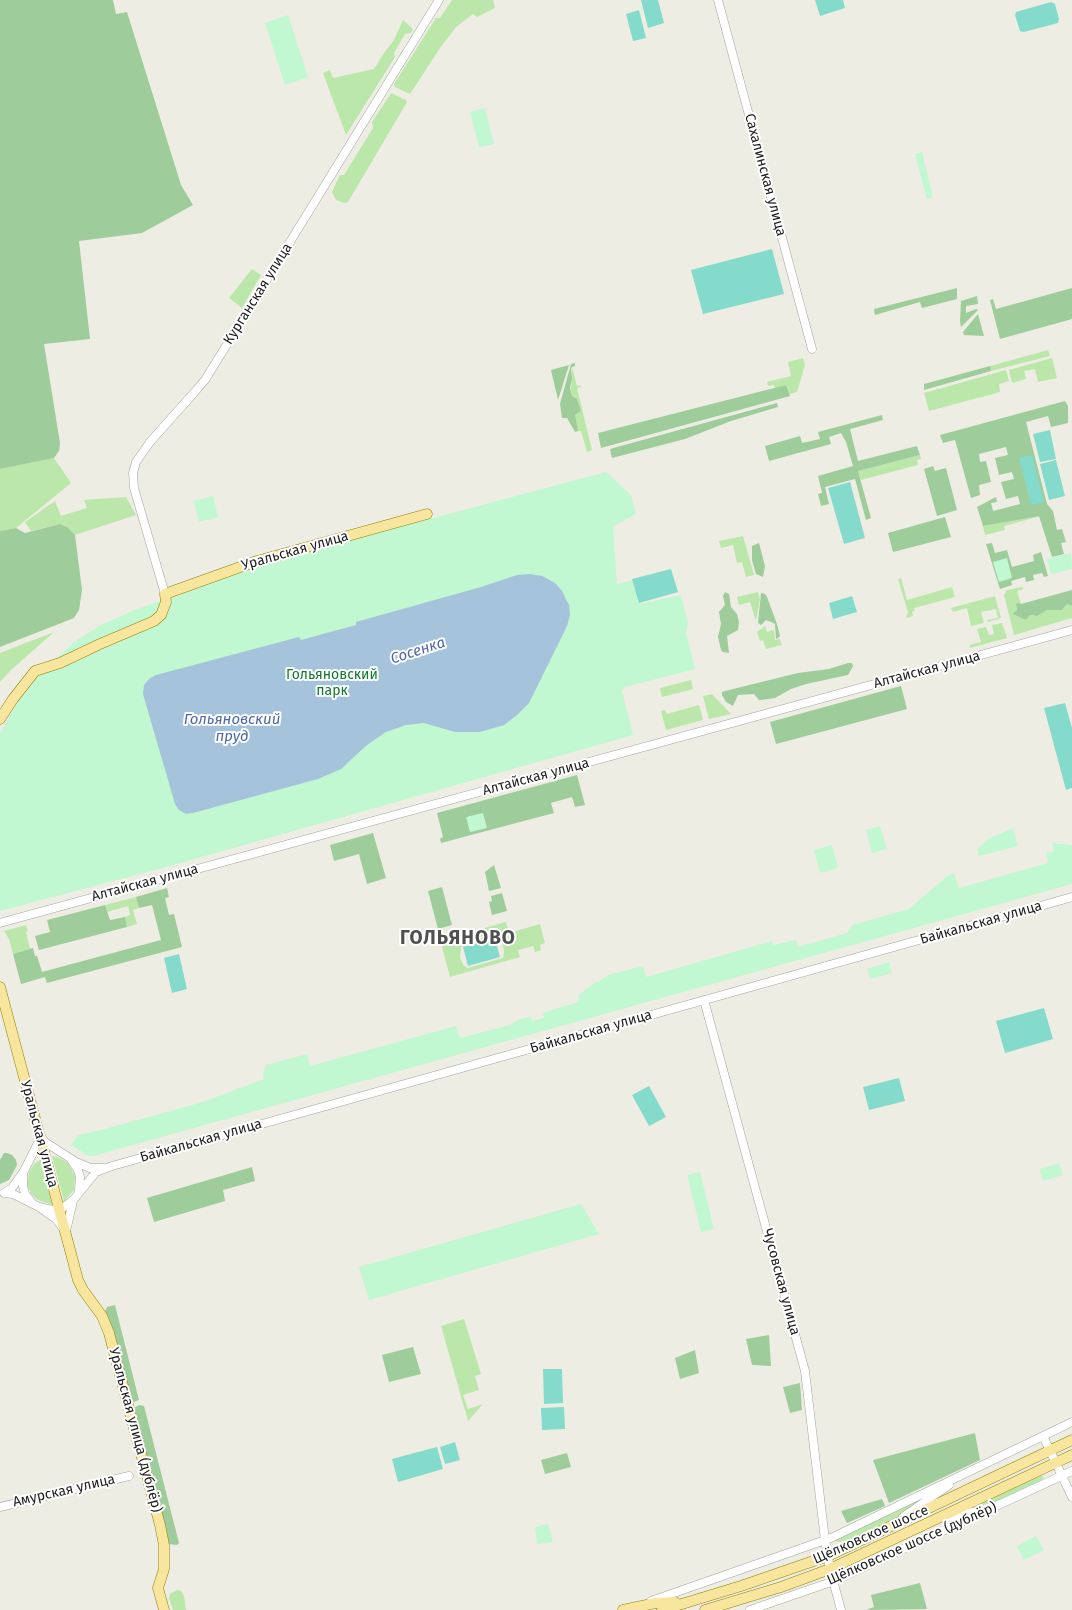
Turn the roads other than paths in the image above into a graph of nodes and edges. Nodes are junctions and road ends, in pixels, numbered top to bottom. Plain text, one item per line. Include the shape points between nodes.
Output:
1 (439, 0) edge
2 (718, 0) edge
3 (812, 350) dead end
4 (427, 514) dead end
5 (164, 594) junction
6 (1072, 630) edge
7 (0, 719) edge
8 (1072, 897) edge
9 (0, 922) edge
10 (0, 987) edge
11 (704, 1000) junction
12 (39, 1134) junction
13 (44, 1153) junction
14 (68, 1158) junction
15 (110, 1166) junction
16 (25, 1169) junction
17 (2, 1193) edge
18 (75, 1198) junction
19 (37, 1206) junction
20 (59, 1209) junction
21 (67, 1235) junction
22 (78, 1280) joint
23 (1072, 1422) edge
24 (1043, 1436) junction
25 (1072, 1440) edge
26 (1050, 1451) junction
27 (1072, 1455) edge
28 (1056, 1463) junction
29 (972, 1470) junction
30 (1072, 1471) edge
31 (129, 1476) dead end
32 (1062, 1476) junction
33 (1072, 1497) edge
34 (995, 1506) junction
35 (0, 1507) edge
36 (931, 1522) junction
37 (886, 1529) junction
38 (826, 1540) junction
39 (828, 1556) junction
40 (830, 1569) junction
41 (834, 1581) junction
42 (706, 1597) junction
43 (708, 1609) edge
44 (164, 1610) edge
45 (625, 1610) edge
46 (662, 1610) edge
47 (750, 1610) edge
48 (841, 1610) edge

1 - 5 street, Курганская улица via 204,380 136,462 134,488
2 - 3 street, Сахалинская улица
4 - 5 main road, Уральская улица via 258,561
5 - 7 main road via 166,602 154,621 35,671
6 - 9 street, Алтайская улица
8 - 11 street, Байкальская улица
10 - 12 main road, Уральская улица
11 - 15 street, Байкальская улица
11 - 38 street, Чусовская улица via 806,1371
12 - 13 main road, Уральская улица
12 - 14 street
12 - 16 street
13 - 14 street via 59,1153
13 - 16 street via 36,1156
13 - 20 main road, Уральская улица
14 - 15 street via 90,1168
14 - 18 street via 80,1176
15 - 18 street via 96,1172
16 - 17 street via 12,1188
16 - 19 street via 23,1186 29,1200
17 - 19 street via 12,1194
18 - 20 street
18 - 21 street via 66,1226
19 - 20 street
19 - 21 street via 60,1223
20 - 21 main road, Уральская улица
21 - 22 main road, Уральская улица
22 - 44 main road, Уральская улица (дублёр) via 102,1316 109,1333 160,1525 164,1569 158,1588
23 - 24 street
24 - 26 street
24 - 29 street
25 - 26 main road, Щёлковское шоссе
26 - 28 street
26 - 37 main road, Щёлковское шоссе
27 - 28 main road, Щёлковское шоссе
28 - 32 street
28 - 36 main road, Щёлковское шоссе
29 - 37 street
29 - 38 street
30 - 32 street, Щёлковское шоссе (дублёр)
31 - 35 street, Амурская улица
32 - 33 street
32 - 34 street, Щёлковское шоссе (дублёр)
34 - 36 street
34 - 41 street, Щёлковское шоссе (дублёр)
36 - 40 main road, Щёлковское шоссе
37 - 39 main road, Щёлковское шоссе
38 - 39 street, Чусовская улица
38 - 45 street
39 - 40 street, Чусовская улица
39 - 42 main road, Щёлковское шоссе
40 - 41 street, Чусовская улица
40 - 43 main road, Щёлковское шоссе
41 - 47 street, Щёлковское шоссе (дублёр)
41 - 48 street, Чусовская улица
42 - 45 main road
42 - 46 main road, Щёлковское шоссе

